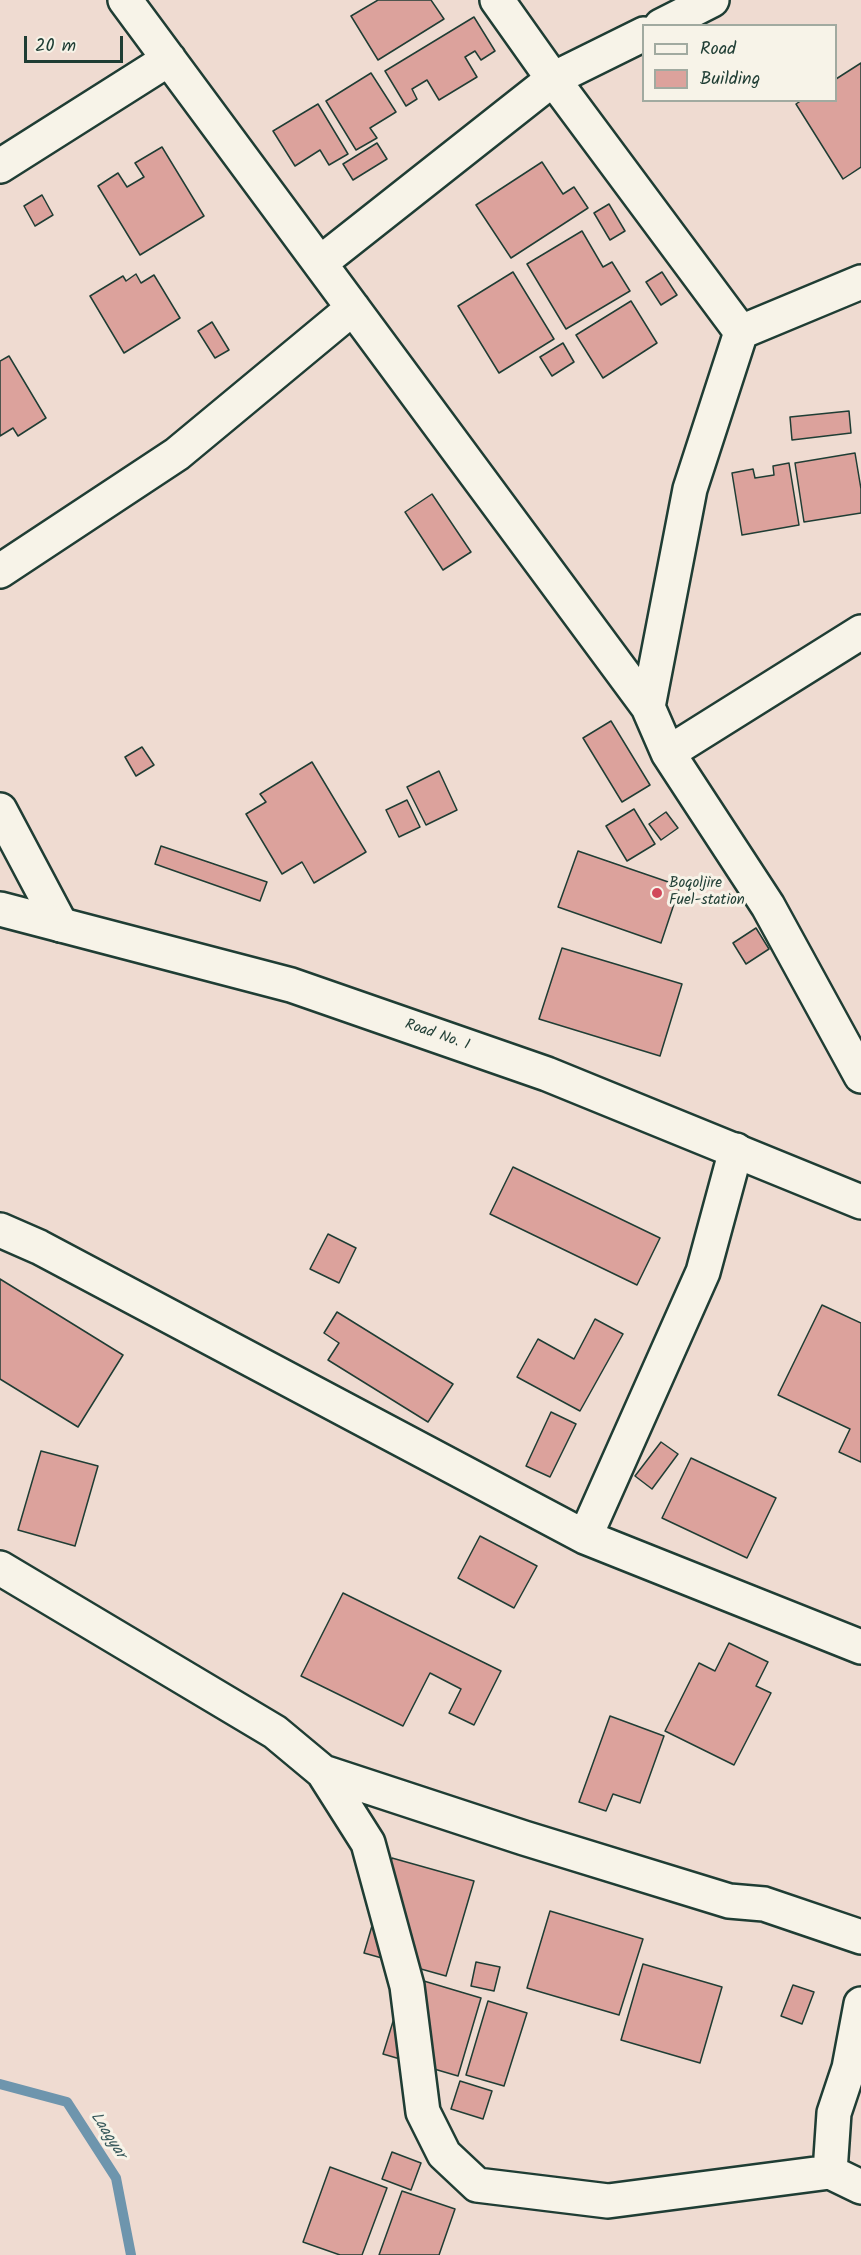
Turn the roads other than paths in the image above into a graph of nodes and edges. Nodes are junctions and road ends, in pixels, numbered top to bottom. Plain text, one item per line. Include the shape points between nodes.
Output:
1 (125, 0) edge
2 (497, 0) edge
3 (712, 0) edge
4 (665, 24) edge
5 (642, 35) edge
6 (169, 59) junction
7 (553, 79) junction
8 (0, 165) edge
9 (320, 263) junction
10 (861, 282) edge
11 (353, 308) junction
12 (741, 332) junction
13 (0, 571) edge
14 (861, 632) edge
15 (648, 707) junction
16 (668, 753) junction
17 (0, 810) edge
18 (0, 909) edge
19 (61, 925) junction
20 (861, 1076) edge
21 (736, 1150) junction
22 (861, 1202) edge
23 (0, 1230) edge
24 (585, 1537) junction
25 (0, 1568) edge
26 (861, 1647) edge
27 (323, 1772) junction
28 (861, 1937) edge
29 (861, 2004) edge
30 (830, 2172) junction
31 (861, 2187) edge

1 - 6 main road
2 - 7 main road
3 - 4 main road
5 - 7 main road
6 - 8 main road
6 - 9 main road
7 - 9 main road
7 - 12 main road
9 - 11 main road
10 - 12 main road
11 - 13 main road via 177,454
11 - 15 main road
12 - 15 main road via 690,489
14 - 16 main road
15 - 16 main road
16 - 20 main road via 768,906
17 - 19 main road
18 - 19 main road, Road No. 1
19 - 21 main road, Road No. 1 via 291,985 547,1074
21 - 22 main road, Road No. 1
21 - 24 main road via 703,1272
23 - 24 main road via 39,1247
24 - 26 main road
25 - 27 main road via 275,1732
27 - 28 main road via 717,1898 764,1904
27 - 30 main road via 371,1852 407,1986 423,2112 444,2154 477,2185 608,2201
29 - 30 main road via 849,2068 834,2113
30 - 31 main road

